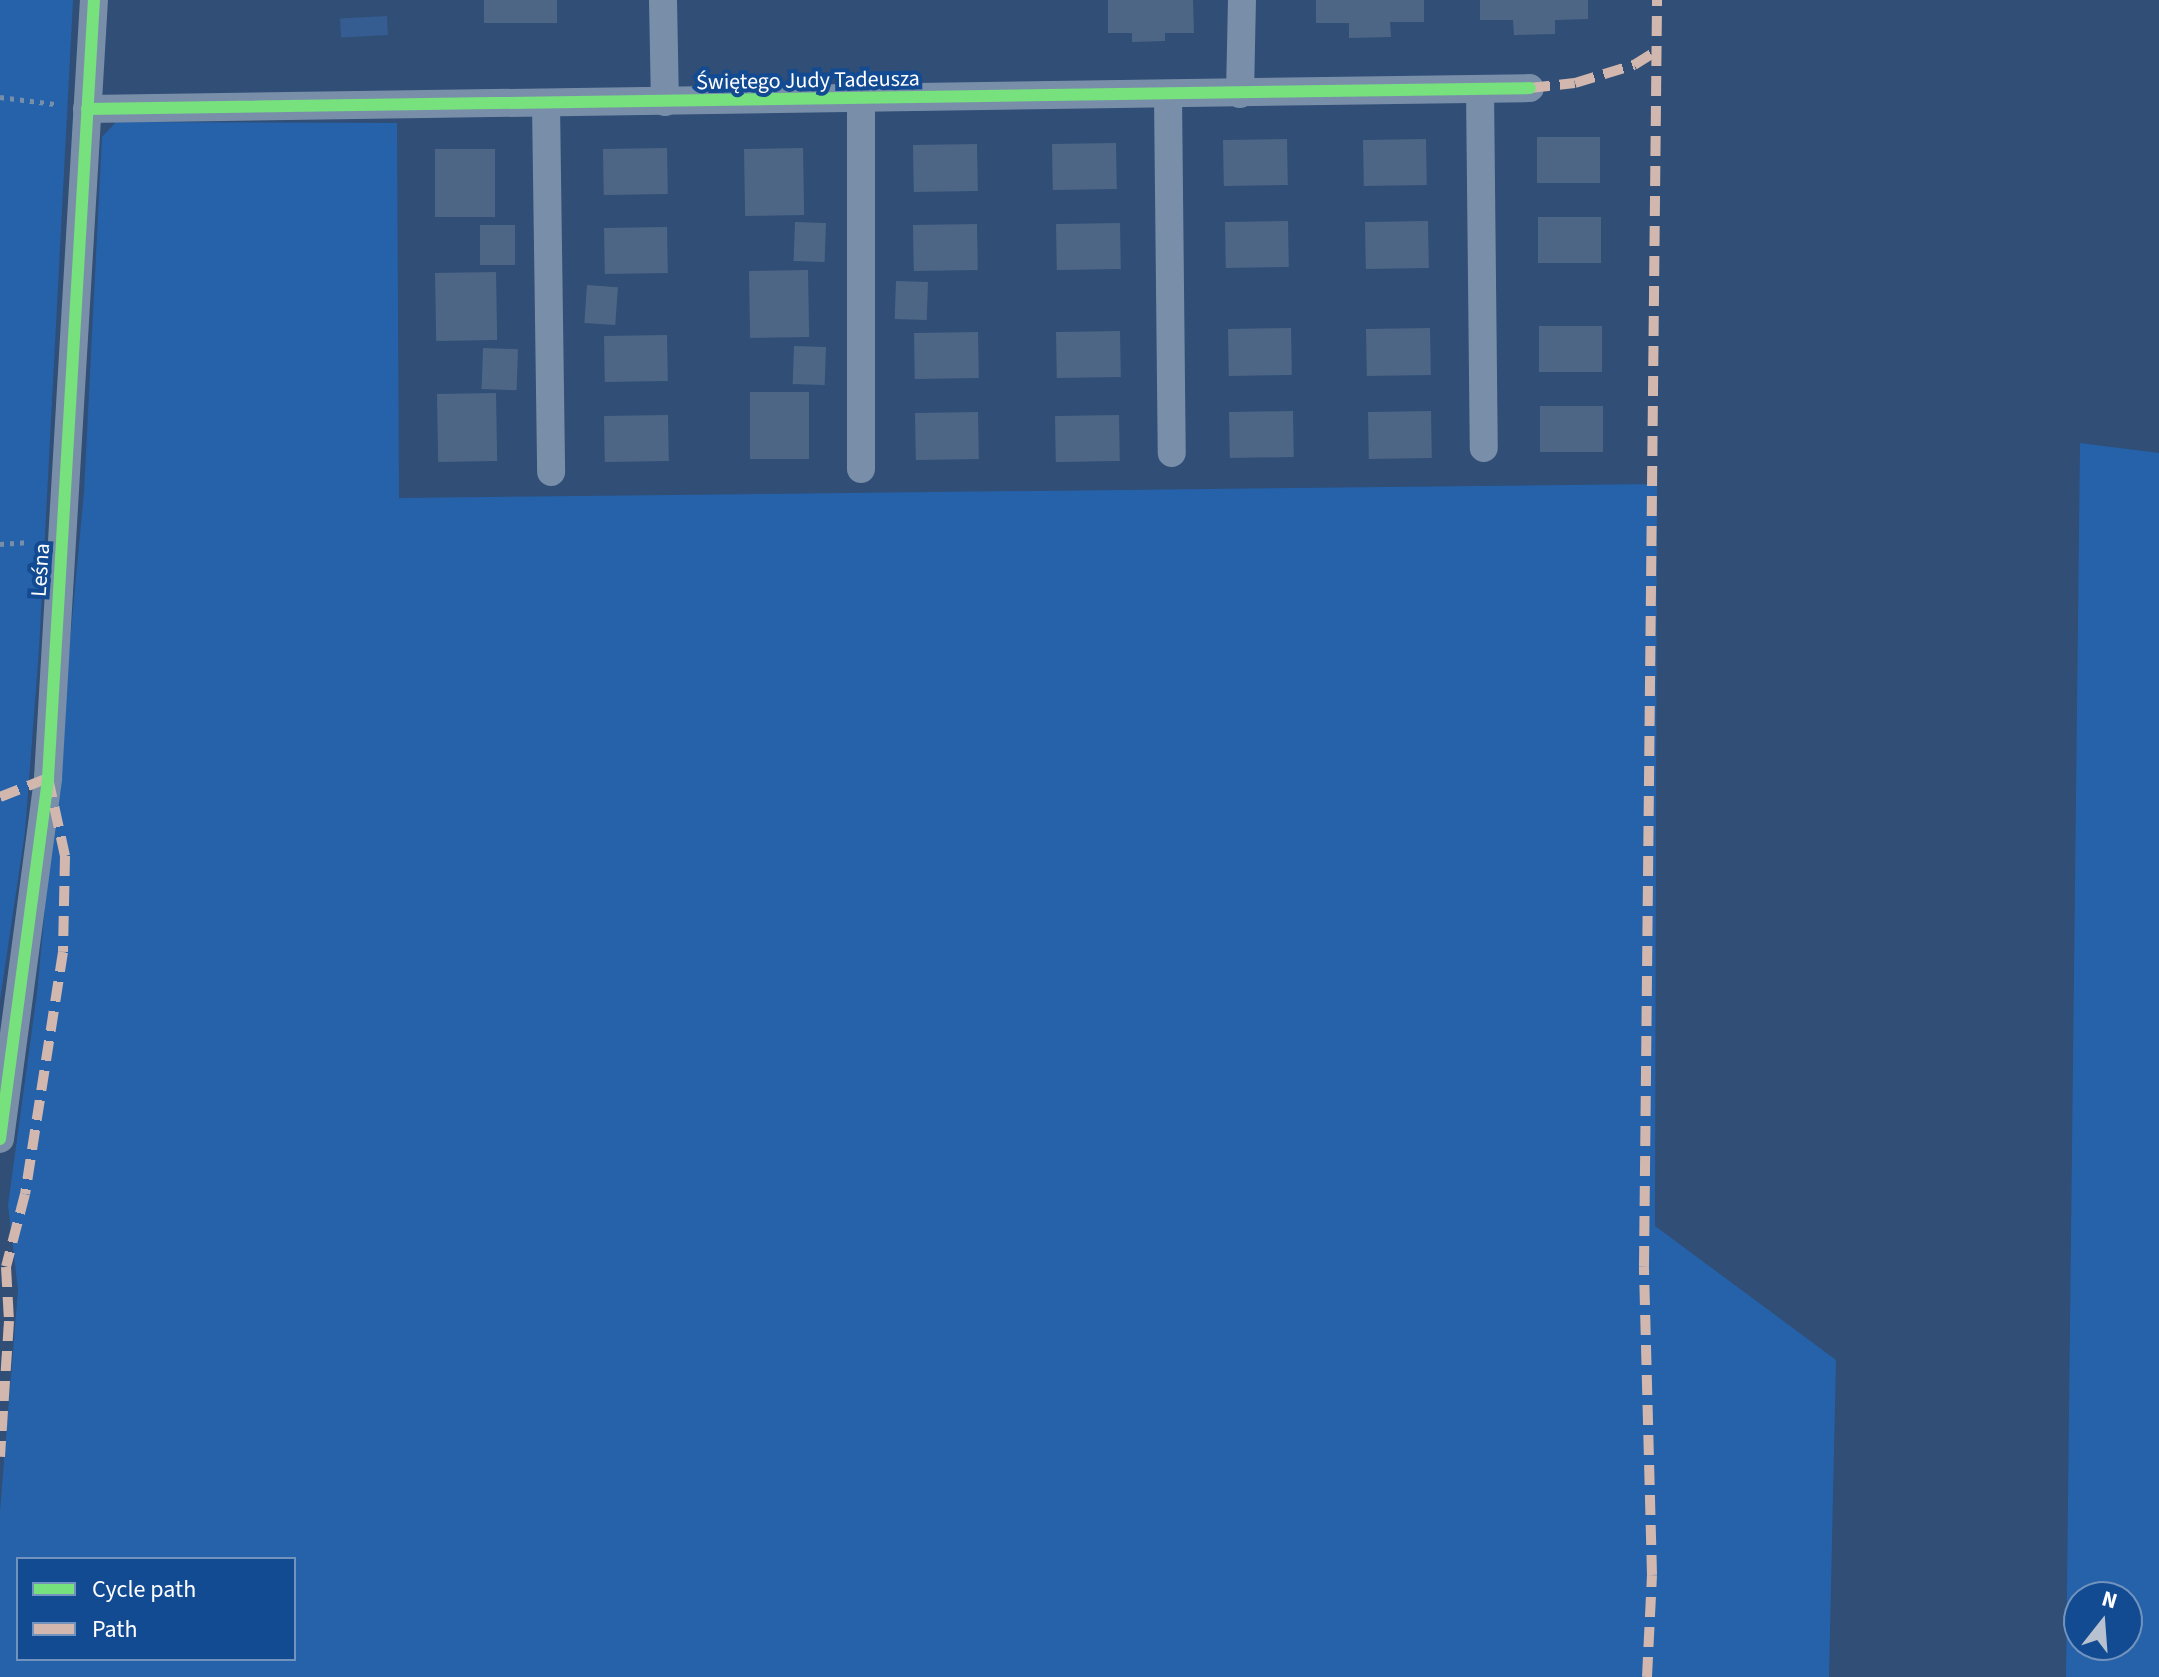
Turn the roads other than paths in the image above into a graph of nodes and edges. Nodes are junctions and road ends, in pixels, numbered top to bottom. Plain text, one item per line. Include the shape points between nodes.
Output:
1 (94, 0) edge
2 (663, 0) edge
3 (1242, 0) edge
4 (1530, 88) dead end
5 (1480, 89) junction
6 (1240, 94) junction
7 (1168, 96) junction
8 (861, 101) junction
9 (665, 102) junction
10 (546, 104) junction
11 (87, 109) junction
12 (1484, 448) dead end
13 (1172, 453) dead end
14 (861, 469) dead end
15 (551, 472) dead end
16 (0, 1139) edge

1 - 11 street, Leśna
2 - 9 street
3 - 6 street
4 - 5 street, Świętego Judy Tadeusza
5 - 6 street, Świętego Judy Tadeusza
5 - 12 street
6 - 7 street, Świętego Judy Tadeusza
7 - 8 street, Świętego Judy Tadeusza
7 - 13 street
8 - 9 street, Świętego Judy Tadeusza
8 - 14 street
9 - 10 street, Świętego Judy Tadeusza
10 - 11 street, Świętego Judy Tadeusza
10 - 15 street
11 - 16 street, Leśna via 48,778

